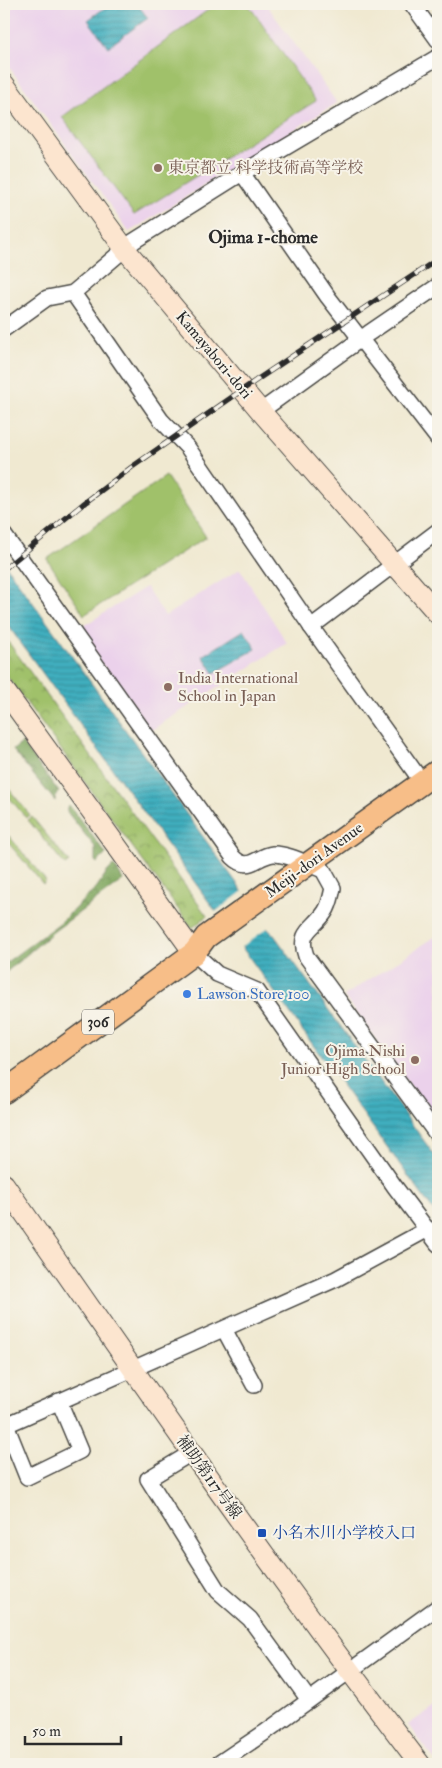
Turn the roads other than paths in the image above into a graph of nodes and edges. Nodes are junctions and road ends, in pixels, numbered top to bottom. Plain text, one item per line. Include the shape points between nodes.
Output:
1 (412, 4) edge
2 (438, 40) edge
3 (438, 57) edge
4 (4, 84) edge
5 (242, 173) junction
6 (125, 249) junction
7 (438, 286) edge
8 (73, 293) junction
9 (4, 329) edge
10 (360, 339) junction
11 (261, 411) junction
12 (438, 439) edge
13 (438, 531) edge
14 (4, 535) edge
15 (395, 563) junction
16 (438, 614) edge
17 (311, 627) junction
18 (4, 690) edge
19 (433, 780) edge
20 (315, 867) junction
21 (205, 946) junction
22 (4, 1092) edge
23 (438, 1136) edge
24 (4, 1184) edge
25 (428, 1229) junction
26 (438, 1244) edge
27 (224, 1329) junction
28 (133, 1370) junction
29 (254, 1385) dead end
30 (58, 1401) junction
31 (5, 1425) edge
32 (191, 1453) junction
33 (438, 1607) edge
34 (349, 1671) junction
35 (309, 1700) junction
36 (218, 1764) edge
37 (420, 1764) edge

1 - 2 street
3 - 5 street
4 - 6 street, Kamayabori-dori
5 - 6 street
5 - 10 street
6 - 8 street
6 - 11 street, Kamayabori-dori
7 - 10 street
8 - 9 street via 46,298
8 - 17 street via 161,420 188,448
10 - 11 street
10 - 12 street
11 - 15 street, Kamayabori-dori
13 - 15 street
14 - 20 street via 239,864 278,854
15 - 16 street, Kamayabori-dori
15 - 17 street
17 - 19 street
18 - 21 street
19 - 20 main road, Meiji-dori Avenue / 306
20 - 21 main road, Meiji-dori Avenue / 306
20 - 23 street via 329,879 333,888 327,910 304,934 302,947 306,956
21 - 22 main road, Meiji-dori Avenue / 306
21 - 25 street via 217,974 257,991
24 - 28 street, 補助第117号線
25 - 26 street
25 - 27 street via 336,1279
27 - 28 street
27 - 29 street
28 - 30 street
28 - 32 street, 補助第117号線
30 - 31 street
30 - 31 street via 80,1452 27,1477
32 - 34 street, 補助第117号線
32 - 35 street via 148,1479 218,1591 250,1620
33 - 34 street
34 - 35 street
34 - 37 street, 補助第117号線
35 - 36 street

